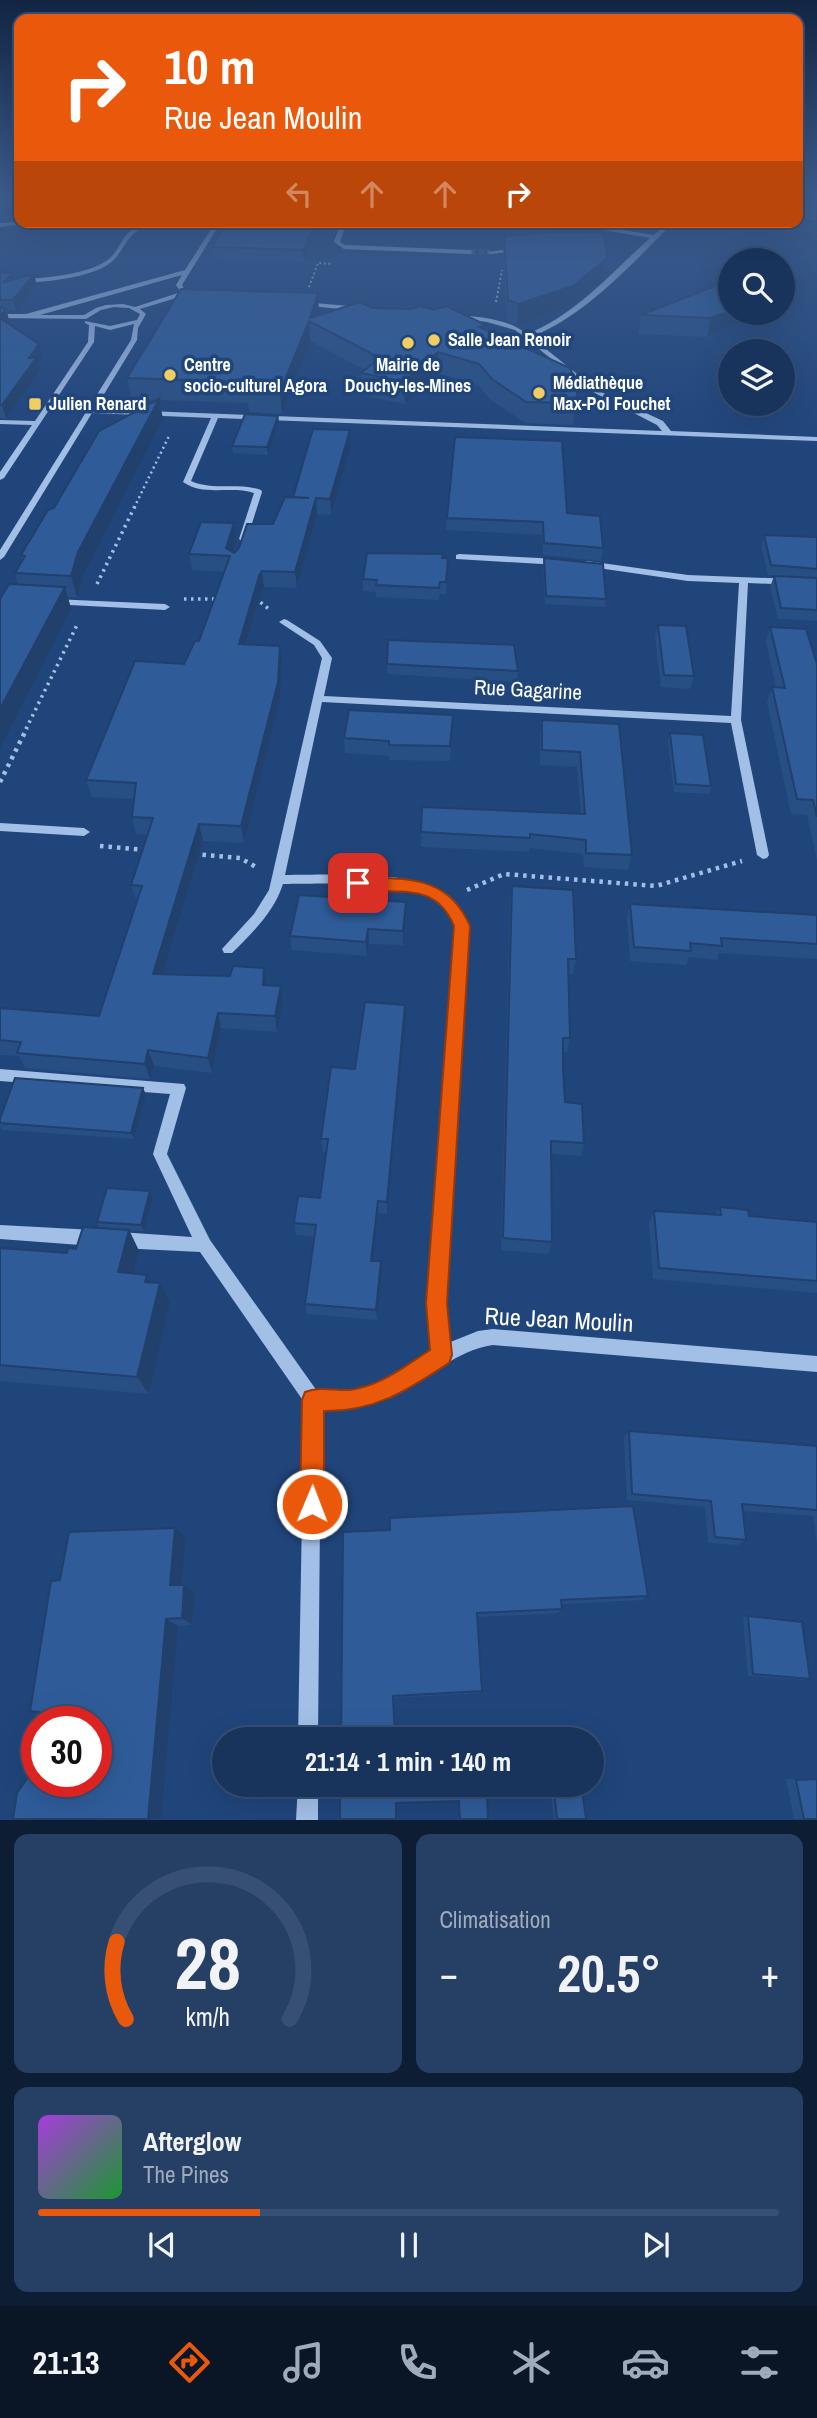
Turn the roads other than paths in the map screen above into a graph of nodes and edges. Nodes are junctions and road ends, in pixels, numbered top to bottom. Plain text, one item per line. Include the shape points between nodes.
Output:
1 (38, 280) edge
2 (157, 280) edge
3 (181, 280) edge
4 (609, 280) edge
5 (13, 281) edge
6 (185, 293) junction
7 (202, 298) edge
8 (290, 304) edge
9 (137, 308) junction
10 (369, 312) edge
11 (0, 316) edge
12 (24, 317) junction
13 (86, 317) junction
14 (449, 317) edge
15 (139, 321) junction
16 (92, 325) junction
17 (527, 336) junction
18 (90, 411) junction
19 (215, 416) junction
20 (0, 422) edge
21 (37, 423) junction
22 (669, 434) junction
23 (817, 439) edge
24 (0, 478) edge
25 (239, 552) edge
26 (0, 557) edge
27 (459, 557) dead end
28 (744, 581) junction
29 (817, 583) edge
30 (39, 601) edge
31 (165, 607) road end
32 (284, 622) road end
33 (318, 699) junction
34 (736, 720) junction
35 (0, 827) edge
36 (83, 832) road end
37 (763, 855) road end
38 (278, 879) junction
39 (228, 949) dead end
40 (0, 1075) edge
41 (0, 1232) edge
42 (204, 1245) junction
43 (441, 1355) junction
44 (817, 1364) edge
45 (313, 1400) junction
46 (309, 1727) edge
47 (308, 1797) edge
48 (307, 1819) edge

1 - 5 street
2 - 12 street
3 - 6 street via 178,285
4 - 17 street via 550,327
6 - 7 street
6 - 9 street
8 - 10 street
9 - 13 street via 105,307
9 - 15 street via 143,314
11 - 12 street
12 - 13 street
13 - 16 street
14 - 17 street via 496,322
15 - 16 street via 114,328
15 - 18 street via 134,340
16 - 21 street via 91,342
17 - 22 street via 595,391 660,423
18 - 19 street
18 - 26 street
19 - 22 street
19 - 25 street via 187,482 258,492
20 - 21 street
21 - 24 street
22 - 23 street
27 - 28 street via 570,562
28 - 29 street
28 - 34 street
30 - 31 street
32 - 33 street via 325,653
33 - 34 street, Rue Gagarine
33 - 38 street
34 - 37 street
35 - 36 street
38 - 39 street via 260,917
38 - 43 street via 411,886 446,900 462,926 437,1303
40 - 42 lane via 179,1088 160,1154
41 - 42 lane
42 - 45 street
43 - 44 street, Rue Jean Moulin via 462,1343 492,1337
43 - 45 street, Rue Jean Moulin via 392,1388 373,1395 350,1401
45 - 46 street
47 - 48 street

